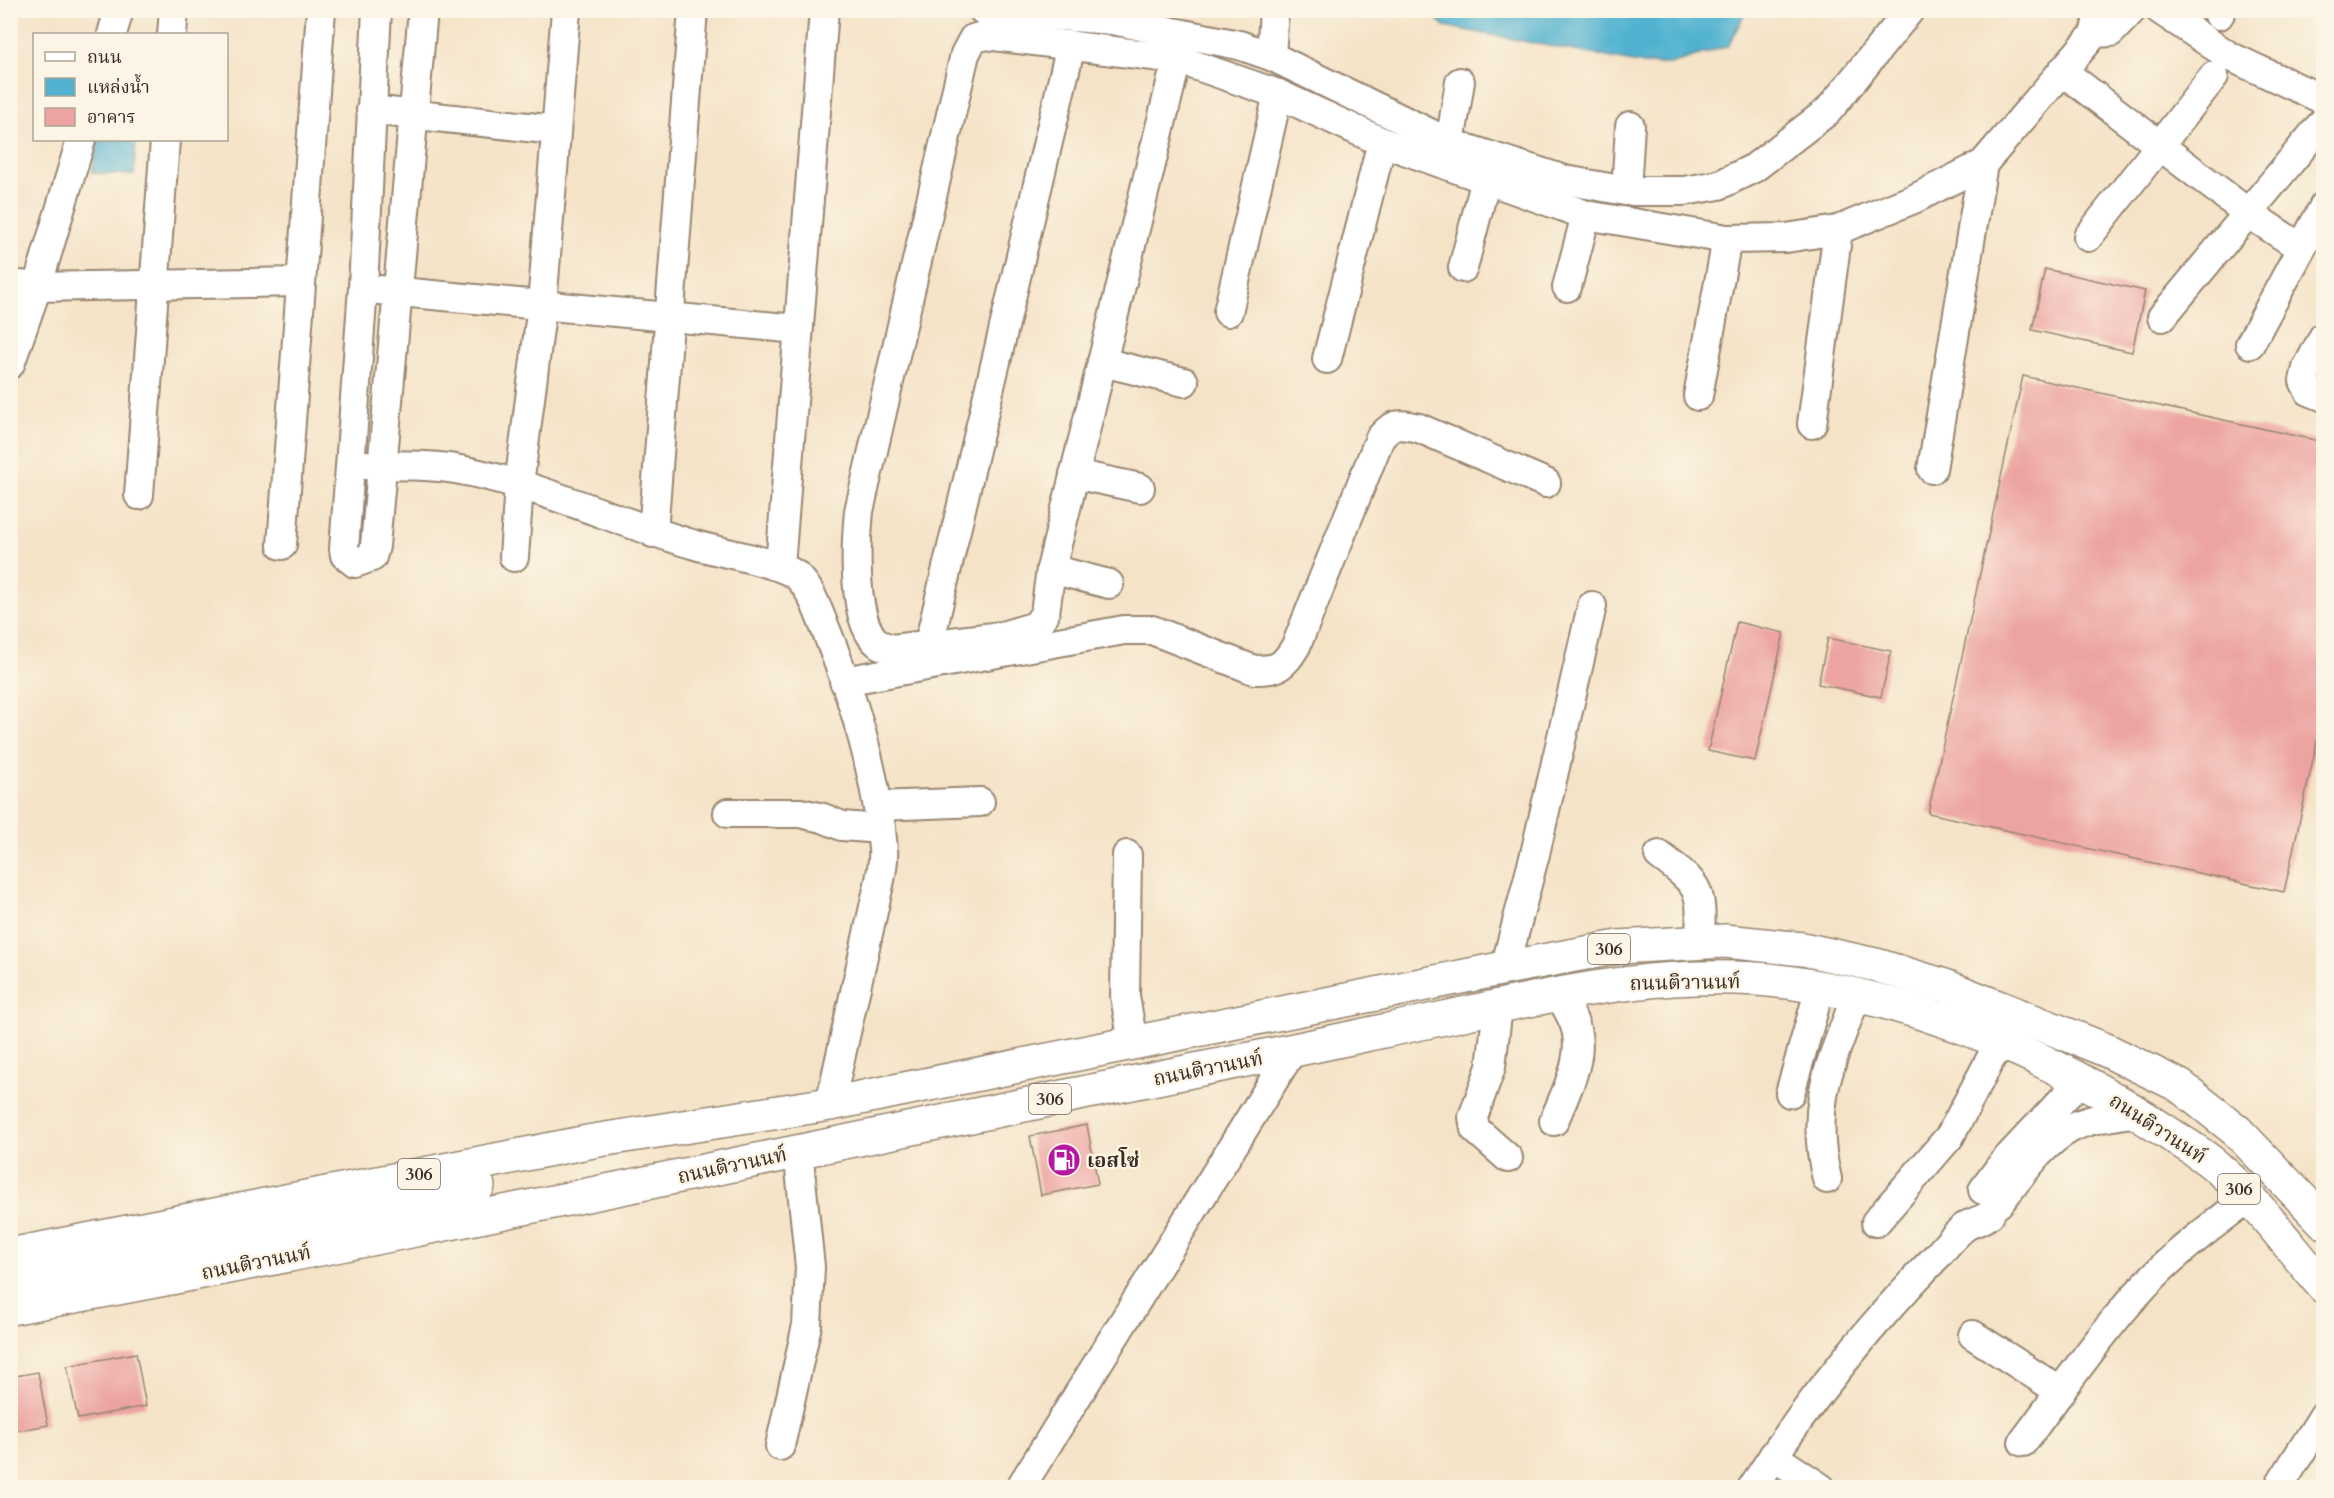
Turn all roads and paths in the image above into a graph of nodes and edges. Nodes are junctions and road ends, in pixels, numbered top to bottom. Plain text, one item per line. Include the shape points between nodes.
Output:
1 (119, 10) edge
2 (174, 10) edge
3 (321, 10) edge
4 (377, 10) edge
5 (423, 10) edge
6 (566, 10) edge
7 (693, 10) edge
8 (824, 10) edge
9 (983, 10) edge
10 (1274, 10) edge
11 (1910, 10) edge
12 (2132, 10) edge
13 (2160, 10) edge
14 (1111, 15) edge
15 (2097, 22) edge
16 (112, 33) edge
17 (172, 33) edge
18 (1071, 45) junction
19 (1271, 56) junction
20 (1177, 59) junction
21 (2062, 72) junction
22 (2214, 76) dead end
23 (1460, 82) dead end
24 (1278, 94) junction
25 (2324, 100) edge
26 (371, 110) junction
27 (414, 113) junction
28 (2324, 120) edge
29 (1630, 126) dead end
30 (556, 130) junction
31 (81, 141) edge
32 (165, 141) edge
33 (1382, 142) junction
34 (1450, 143) junction
35 (2159, 146) junction
36 (1983, 164) junction
37 (1486, 179) junction
38 (1626, 191) junction
39 (2324, 206) edge
40 (2248, 213) junction
41 (1586, 214) junction
42 (1838, 230) junction
43 (2088, 237) dead end
44 (1727, 239) junction
45 (2301, 248) junction
46 (1463, 268) dead end
47 (301, 282) junction
48 (24, 286) edge
49 (155, 286) junction
50 (1568, 287) dead end
51 (363, 288) junction
52 (398, 292) junction
53 (542, 305) junction
54 (1228, 312) dead end
55 (669, 317) junction
56 (2162, 317) dead end
57 (798, 329) junction
58 (2324, 336) edge
59 (2250, 344) dead end
60 (1327, 359) dead end
61 (1102, 362) junction
62 (10, 364) edge
63 (1184, 382) dead end
64 (1698, 396) dead end
65 (2324, 397) edge
66 (1812, 424) dead end
67 (351, 464) junction
68 (381, 465) junction
69 (1932, 469) dead end
70 (1074, 474) junction
71 (1546, 483) dead end
72 (519, 485) junction
73 (1140, 488) dead end
74 (139, 495) dead end
75 (653, 533) junction
76 (282, 545) dead end
77 (514, 557) dead end
78 (780, 566) junction
79 (1051, 569) junction
80 (1109, 584) dead end
81 (1592, 606) dead end
82 (929, 644) junction
83 (844, 681) junction
84 (980, 802) dead end
85 (728, 813) dead end
86 (879, 817) junction
87 (1127, 855) dead end
88 (1659, 855) dead end
89 (1700, 942) junction
90 (1505, 968) junction
91 (1820, 988) junction
92 (1559, 994) junction
93 (1856, 997) junction
94 (1498, 1006) junction
95 (2000, 1041) junction
96 (1133, 1043) junction
97 (1292, 1051) junction
98 (2081, 1080) junction
99 (1790, 1093) dead end
100 (830, 1104) junction
101 (2137, 1112) junction
102 (1554, 1121) dead end
103 (798, 1150) junction
104 (1508, 1158) dead end
105 (2020, 1160) junction
106 (1827, 1179) dead end
107 (2248, 1198) junction
108 (2324, 1221) edge
109 (1876, 1222) dead end
110 (10, 1256) edge
111 (10, 1280) edge
112 (2324, 1287) edge
113 (10, 1308) edge
114 (1973, 1335) dead end
115 (2061, 1392) junction
116 (2324, 1415) edge
117 (2023, 1442) dead end
118 (780, 1446) dead end
119 (1773, 1456) junction
120 (1020, 1488) edge
121 (1752, 1488) edge
122 (1821, 1488) edge
123 (2278, 1488) edge

1 - 16 street
2 - 17 street
3 - 47 street
4 - 26 street
5 - 27 street
6 - 30 street
7 - 55 street
8 - 57 street
9 - 14 street
10 - 19 street
11 - 38 street via 1828,111 1754,168 1719,185 1684,191
12 - 15 street via 2111,32
13 - 25 street via 2229,56
14 - 19 street
15 - 21 street
18 - 20 street
18 - 82 street
18 - 82 street via 986,35 973,39 965,54 859,511 855,548 862,610 870,634 880,645 892,649
19 - 34 street
20 - 24 street
20 - 61 street
21 - 35 street
21 - 36 street
22 - 35 street
23 - 34 street
24 - 33 street
24 - 54 street
26 - 27 street
26 - 51 street
27 - 30 street
27 - 52 street
28 - 40 street
29 - 38 street
30 - 53 street
31 - 48 street
32 - 49 street
33 - 37 street
33 - 60 street
34 - 38 street via 1565,180
35 - 40 street
35 - 43 street
36 - 42 street via 1916,198
36 - 69 street
37 - 41 street
37 - 46 street
39 - 45 street
40 - 45 street
40 - 56 street
41 - 44 street
41 - 50 street
42 - 44 street via 1786,238
42 - 66 street
44 - 64 street
45 - 59 street
47 - 49 street
47 - 76 street
48 - 49 street
48 - 62 street
49 - 74 street
51 - 52 street
51 - 67 street
52 - 53 street
52 - 68 street
53 - 55 street
53 - 72 street
55 - 57 street
55 - 75 street
57 - 78 street
58 - 65 street via 2304,381 2309,391
61 - 63 street
61 - 70 street
67 - 68 street
67 - 68 street via 344,549 354,563 372,557
68 - 72 street via 453,469
70 - 73 street
70 - 79 street
71 - 83 street via 1419,428 1401,424 1389,427 1380,438 1296,646 1285,663 1271,670 1254,670 1152,630 1124,630
72 - 75 street
72 - 77 street
75 - 78 street
78 - 83 street via 811,593
79 - 80 street
79 - 82 street via 1046,612 1036,626 1002,636
81 - 90 street
83 - 86 street via 865,747
84 - 86 street
85 - 86 street via 800,813 842,826
86 - 100 street via 884,852 880,880
87 - 96 street via 1125,996
88 - 89 street via 1692,881 1700,898
89 - 90 main road, ถนนติวานนท์ / 306 via 1618,947
89 - 108 main road, ถนนติวานนท์ / 306 via 1803,949 1876,965 1955,990 2106,1050 2180,1086 2229,1124
90 - 96 main road, ถนนติวานนท์ / 306
91 - 92 main road, ถนนติวานนท์ / 306 via 1728,979 1623,982
91 - 93 main road, ถนนติวานนท์ / 306
91 - 99 street
92 - 94 main road, ถนนติวานนท์ / 306
92 - 102 street via 1576,1028 1578,1047 1575,1068
93 - 95 main road, ถนนติวานนท์ / 306
93 - 106 street via 1823,1091 1819,1148
94 - 97 main road, ถนนติวานนท์ / 306
94 - 104 street via 1491,1067 1473,1117 1475,1129
95 - 98 main road, ถนนติวานนท์ / 306
95 - 109 street via 1950,1136
96 - 100 main road, ถนนติวานนท์ / 306
97 - 103 main road, ถนนติวานนท์ / 306
97 - 120 street
98 - 101 main road, ถนนติวานนท์ / 306
98 - 105 street
100 - 110 main road, ถนนติวานนท์ / 306 via 592,1141
100 - 111 main road, 306 via 471,1187
101 - 105 street via 2070,1129
101 - 107 main road, ถนนติวานนท์ / 306 via 2217,1167
103 - 113 main road, ถนนติวานนท์ / 306 via 546,1204
103 - 118 street via 810,1267 807,1325
105 - 119 street via 1886,1311
107 - 112 main road, ถนนติวานนท์ / 306
107 - 115 street via 2172,1258
114 - 115 street
115 - 117 street
116 - 123 street
119 - 121 street
119 - 122 street

